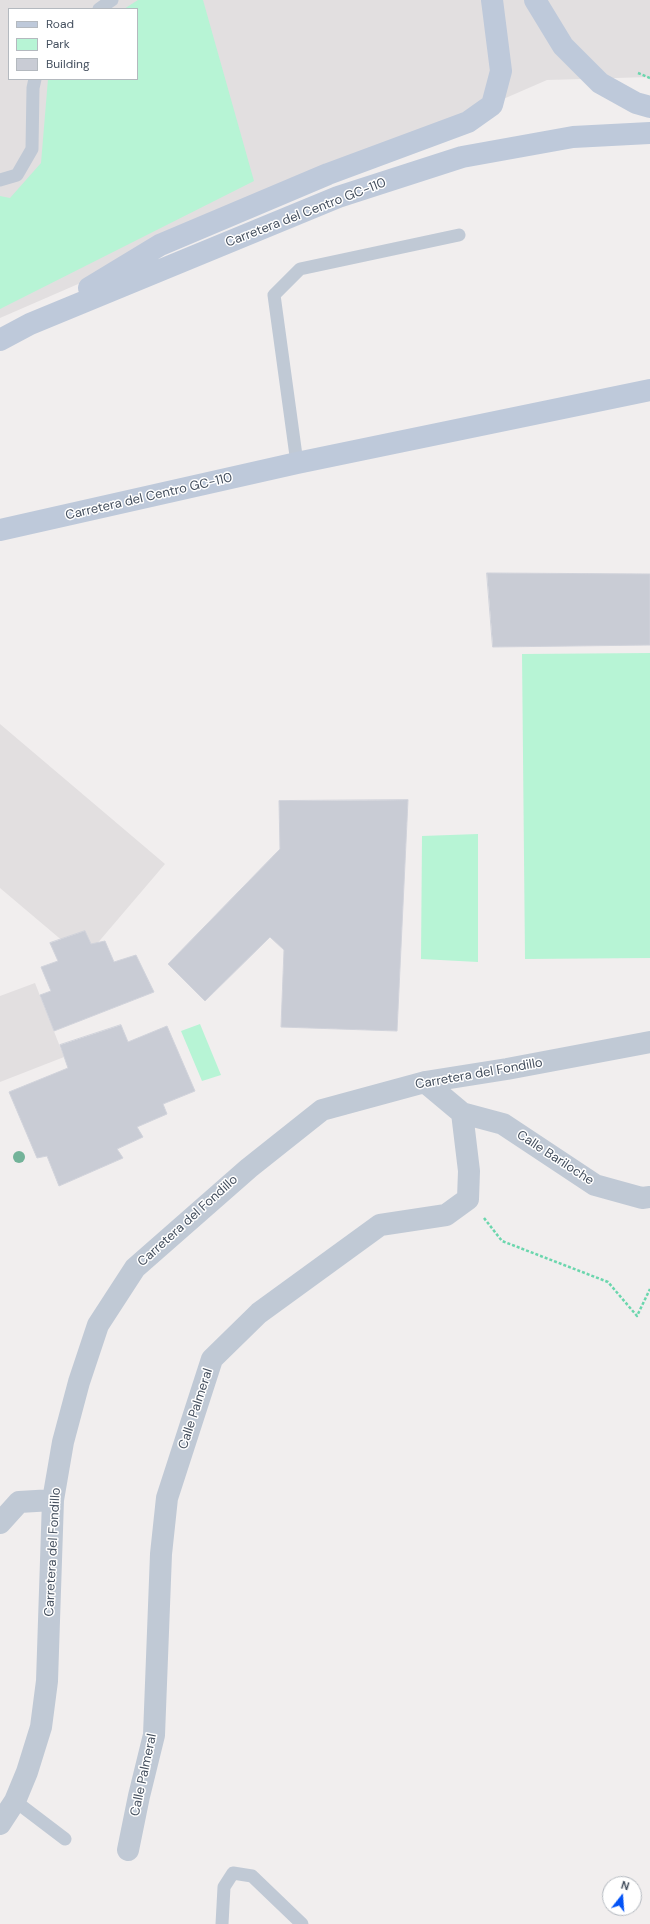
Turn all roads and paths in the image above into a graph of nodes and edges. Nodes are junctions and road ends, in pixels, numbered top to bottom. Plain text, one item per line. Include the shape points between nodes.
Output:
1 (112, 0) edge
2 (492, 0) edge
3 (535, 0) edge
4 (100, 8) edge
5 (36, 80) edge
6 (650, 107) edge
7 (650, 133) edge
8 (0, 180) edge
9 (459, 235) dead end
10 (30, 324) junction
11 (0, 336) edge
12 (0, 340) edge
13 (650, 390) edge
14 (297, 463) junction
15 (0, 530) edge
16 (650, 1042) edge
17 (425, 1082) junction
18 (462, 1113) junction
19 (650, 1197) edge
20 (468, 1199) junction
21 (650, 1289) edge
22 (53, 1500) junction
23 (0, 1523) edge
24 (15, 1801) junction
25 (0, 1824) edge
26 (65, 1839) dead end
27 (128, 1850) dead end
28 (222, 1924) edge
29 (302, 1924) edge

1 - 4 lane
2 - 10 main road via 501,71 492,105 468,122 328,174 160,245
3 - 6 main road via 563,46 600,83 636,103
5 - 8 lane via 32,149 17,176
7 - 10 main road, Carretera del Centro GC-110 via 573,137 462,157 338,197
9 - 14 lane via 300,269 274,295
10 - 11 main road
10 - 12 main road, Carretera del Centro GC-110
13 - 14 main road, Carretera del Centro GC-110
14 - 15 main road, Carretera del Centro GC-110
16 - 17 street, Carretera del Fondillo
17 - 18 street
17 - 22 street, Carretera del Fondillo via 322,1110 249,1168 135,1268 98,1325 63,1442
18 - 19 street, Calle Bariloche via 503,1124 596,1185 642,1198
18 - 20 street via 469,1172
20 - 21 path via 502,1241 608,1282 637,1316
20 - 27 street, Calle Palmeral via 446,1215 380,1225 259,1313 212,1359 167,1498 161,1554 154,1735
22 - 23 street via 19,1502
22 - 24 street, Carretera del Fondillo via 47,1681 41,1726
24 - 25 street, Carretera del Fondillo
24 - 26 lane
28 - 29 lane via 224,1887 233,1874 252,1876

